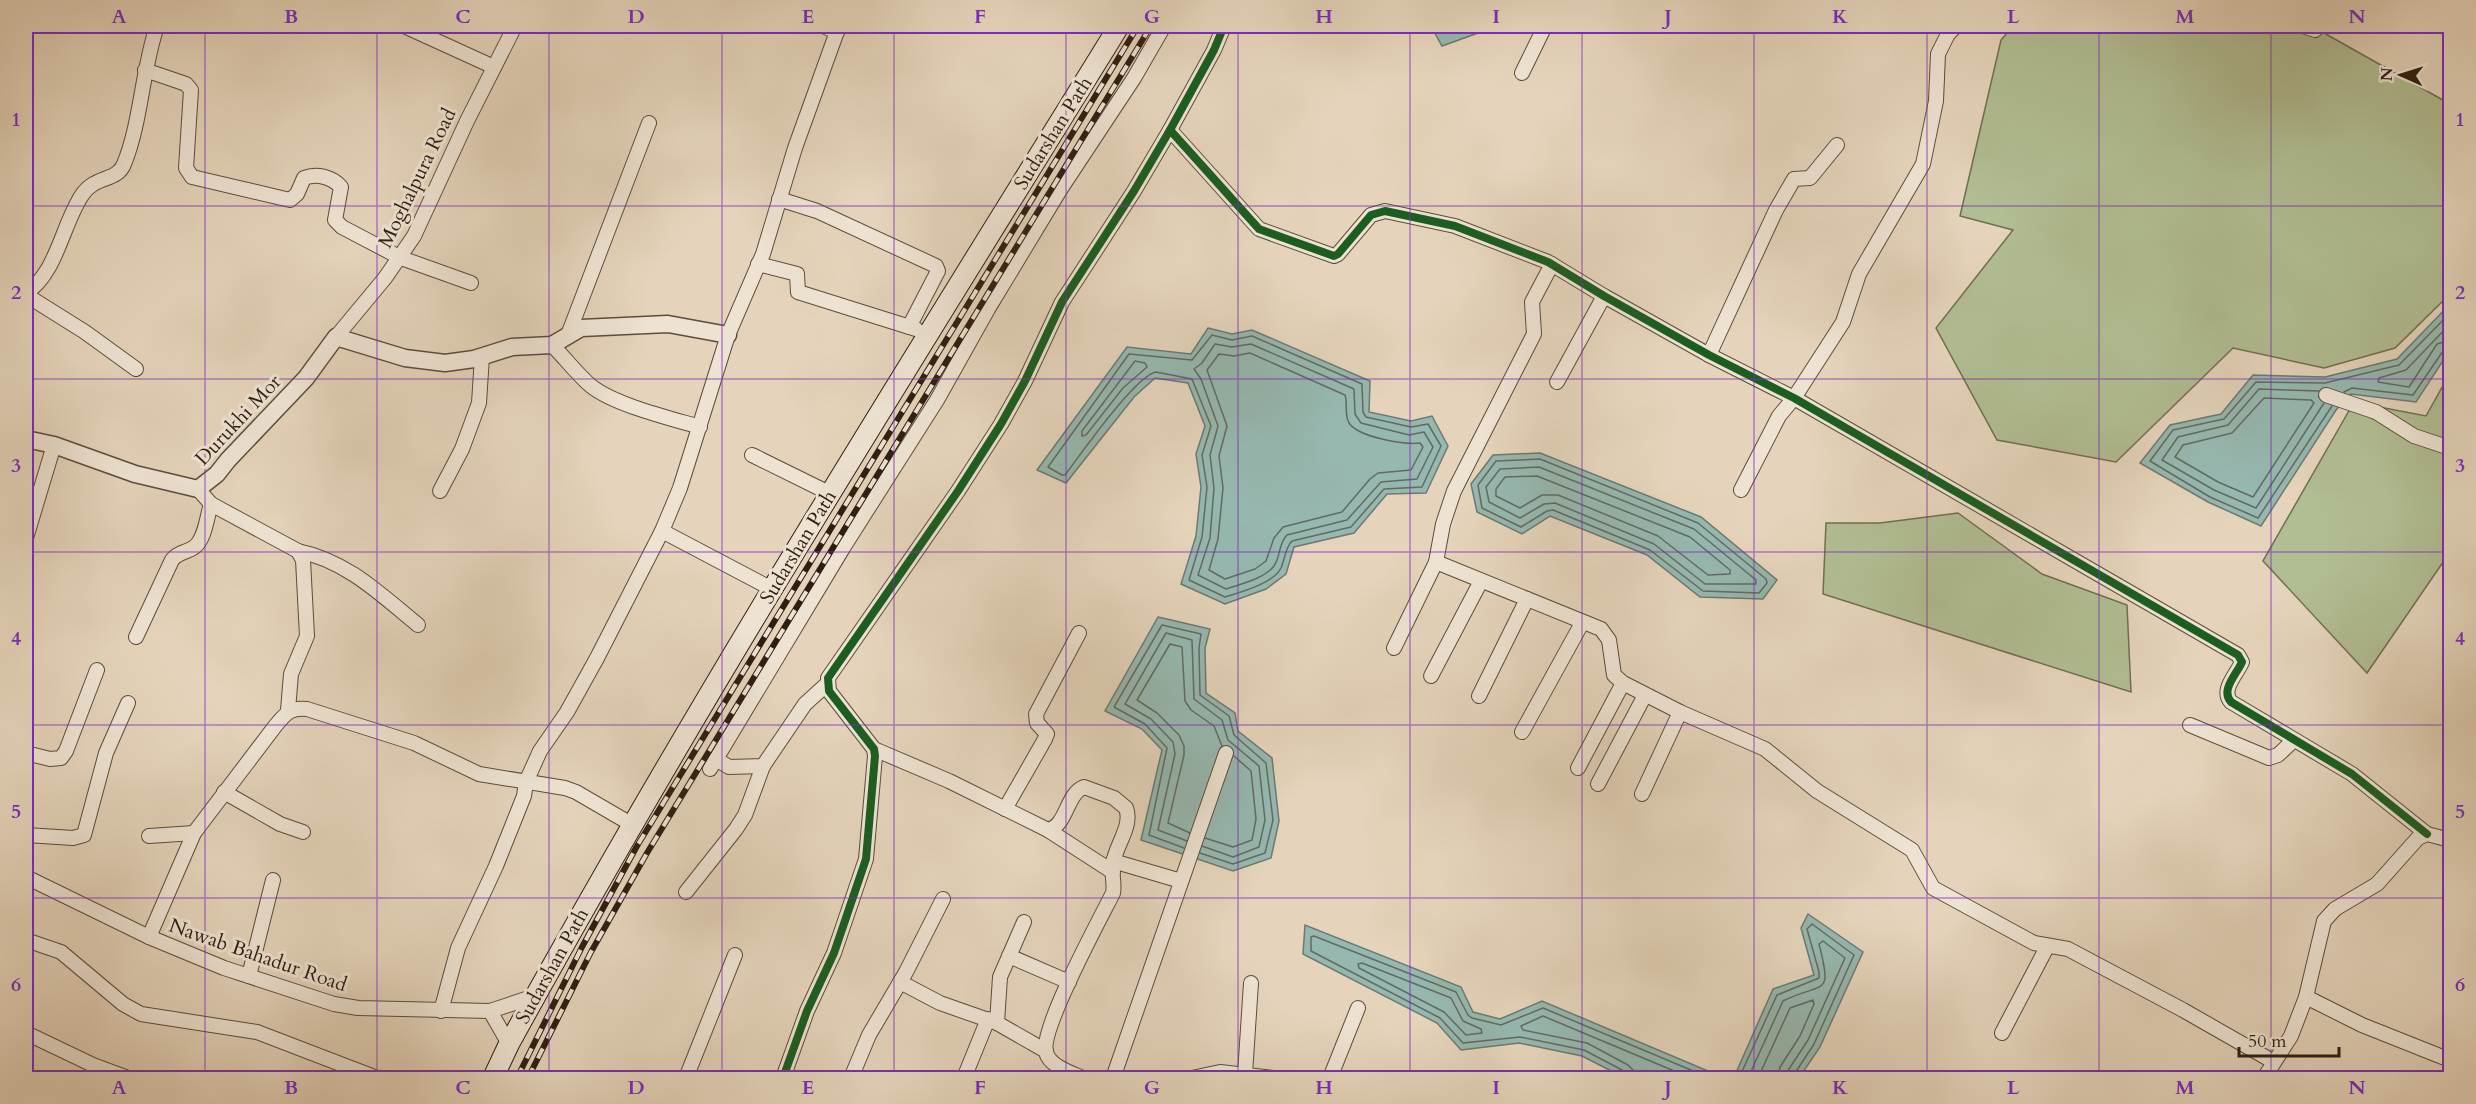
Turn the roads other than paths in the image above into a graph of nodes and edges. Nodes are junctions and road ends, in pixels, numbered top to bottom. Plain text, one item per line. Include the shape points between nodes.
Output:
1 (157, 26) edge
2 (404, 26) edge
3 (514, 26) edge
4 (823, 26) edge
5 (1119, 26) edge
6 (1164, 26) edge
7 (1224, 26) edge
8 (1545, 26) edge
9 (1956, 26) edge
10 (838, 29) edge
11 (494, 67) junction
12 (145, 70) junction
13 (1522, 73) dead end
14 (649, 123) dead end
15 (1170, 130) junction
16 (1837, 146) dead end
17 (779, 199) junction
18 (401, 258) junction
19 (758, 264) junction
20 (1552, 264) junction
21 (471, 283) dead end
22 (26, 294) edge
23 (926, 294) junction
24 (1604, 296) junction
25 (949, 302) junction
26 (909, 327) junction
27 (930, 333) junction
28 (568, 335) junction
29 (728, 335) junction
30 (336, 337) junction
31 (552, 345) junction
32 (1709, 355) junction
33 (482, 356) junction
34 (136, 369) dead end
35 (1557, 382) dead end
36 (2326, 395) dead end
37 (1794, 398) junction
38 (700, 427) junction
39 (26, 439) edge
40 (54, 446) junction
41 (2451, 448) edge
42 (752, 455) dead end
43 (198, 489) junction
44 (440, 490) dead end
45 (1741, 490) dead end
46 (831, 494) junction
47 (211, 504) junction
48 (663, 531) junction
49 (26, 538) edge
50 (298, 551) junction
51 (1436, 562) junction
52 (1481, 580) junction
53 (772, 589) junction
54 (1527, 599) junction
55 (1582, 622) junction
56 (418, 625) dead end
57 (1079, 633) dead end
58 (136, 637) dead end
59 (1394, 648) dead end
60 (97, 670) dead end
61 (1431, 676) dead end
62 (1623, 683) junction
63 (827, 684) junction
64 (1645, 695) junction
65 (1479, 696) dead end
66 (128, 703) dead end
67 (288, 710) junction
68 (1680, 712) junction
69 (2190, 725) dead end
70 (1522, 732) dead end
71 (2294, 740) junction
72 (874, 749) junction
73 (26, 753) edge
74 (1226, 753) dead end
75 (763, 766) junction
76 (1578, 768) dead end
77 (525, 782) junction
78 (1598, 784) dead end
79 (224, 792) junction
80 (1642, 794) dead end
81 (1005, 809) junction
82 (631, 824) junction
83 (1048, 830) junction
84 (303, 832) dead end
85 (194, 833) junction
86 (2427, 834) junction
87 (26, 836) edge
88 (149, 836) dead end
89 (2451, 840) edge
90 (1113, 867) junction
91 (26, 877) edge
92 (273, 880) dead end
93 (1181, 880) junction
94 (686, 892) dead end
95 (943, 899) dead end
96 (1024, 922) dead end
97 (149, 937) junction
98 (26, 940) edge
99 (2047, 947) junction
100 (735, 955) dead end
101 (1009, 956) junction
102 (249, 976) junction
103 (900, 982) junction
104 (1069, 982) junction
105 (1251, 983) dead end
106 (535, 996) junction
107 (2306, 997) junction
108 (1358, 1008) dead end
109 (441, 1011) junction
110 (490, 1011) junction
111 (992, 1021) junction
112 (26, 1033) edge
113 (2002, 1033) dead end
114 (509, 1044) junction
115 (1046, 1051) junction
116 (2451, 1060) edge
117 (2274, 1062) junction
118 (1245, 1074) junction
119 (128, 1078) edge
120 (377, 1078) edge
121 (493, 1078) edge
122 (686, 1078) edge
123 (783, 1078) edge
124 (851, 1078) edge
125 (964, 1078) edge
126 (1083, 1078) edge
127 (1113, 1078) edge
128 (1192, 1078) edge
129 (1273, 1078) edge
130 (1330, 1078) edge
131 (2264, 1078) edge

1 - 12 street
2 - 11 street
3 - 11 street, Moghalpura Road
4 - 10 street
5 - 25 main road, Sudarshan Path
6 - 75 street via 1060,190 937,400 713,764
7 - 15 street
8 - 13 street
9 - 37 street via 1938,54 1936,101 1923,164 1859,274 1843,322
10 - 17 street
11 - 18 street, Moghalpura Road
12 - 18 street via 186,84 191,90 186,168 192,177 290,200 304,178 314,174 336,182 341,187 335,220
12 - 22 street via 122,168 116,175 96,180 86,188 51,261
14 - 28 street
15 - 20 street via 1258,229 1330,255 1338,254 1371,215 1385,211 1455,226
15 - 63 street via 1071,286 1001,424 832,670
16 - 32 street via 1810,178 1794,179
17 - 19 street
17 - 23 street via 817,211 936,266 938,271
18 - 21 street
18 - 30 street, Moghalpura Road
19 - 26 street via 797,274 798,292
19 - 29 street
20 - 24 street
20 - 51 street via 1532,302 1534,334 1448,506
22 - 34 street
23 - 25 street
23 - 26 street
24 - 32 street
24 - 35 street
25 - 27 main road, Sudarshan Path
26 - 27 street
27 - 46 main road, Sudarshan Path
28 - 29 street via 581,328 668,324
28 - 31 street
29 - 38 street
30 - 33 street via 420,361 445,363
30 - 43 street, Durukhi Mor via 306,378 217,474
31 - 33 street via 512,347
31 - 38 street via 601,392
32 - 37 street
33 - 44 street via 479,403 462,449
36 - 41 street via 2376,412 2414,436
37 - 45 street via 1779,416
37 - 71 street via 2238,655 2242,662 2228,689 2228,699
38 - 48 street
39 - 40 street, Durukhi Mor
40 - 43 street, Durukhi Mor via 135,474
40 - 49 street
42 - 46 street
43 - 47 street
46 - 53 main road, Sudarshan Path
47 - 50 street
47 - 58 street via 200,542 176,554
48 - 53 street
48 - 77 street via 572,703
50 - 56 street via 341,565
50 - 67 street via 303,560 308,623 307,636 291,674
51 - 52 street
51 - 59 street
52 - 54 street
52 - 61 street
53 - 82 main road, Sudarshan Path
54 - 55 street
54 - 65 street
55 - 62 street via 1606,634 1614,675
55 - 70 street
57 - 81 street via 1036,714 1036,723 1047,734 1045,739
60 - 73 street via 61,758
62 - 64 street
62 - 76 street
63 - 72 street
63 - 75 street via 806,704
64 - 68 street
64 - 78 street
66 - 87 street via 106,753 84,835
67 - 77 street via 307,709 414,743 479,774
67 - 79 street
68 - 80 street
68 - 99 street via 1765,749 1817,791 1912,850 1932,888
69 - 71 street via 2265,757 2278,755
71 - 86 street via 2352,774
72 - 81 street
72 - 123 street via 866,859 834,952
74 - 93 street
75 - 94 street via 736,829
77 - 82 street via 576,792
77 - 109 street via 524,796 458,948
79 - 84 street via 280,824
79 - 85 street
81 - 83 street
82 - 106 main road, Sudarshan Path
83 - 90 street
83 - 90 street via 1057,826 1079,789 1114,798 1128,812 1128,821
85 - 88 street
85 - 97 street
86 - 89 street
86 - 107 street via 2418,838 2377,884 2335,909 2324,921
90 - 93 street
90 - 104 street via 1113,893
91 - 97 street, Nawab Bahadur Road
92 - 102 street
93 - 127 street
95 - 103 street
96 - 101 street
97 - 102 street, Nawab Bahadur Road
98 - 120 street via 61,952 123,1004 141,1014 256,1032
99 - 113 street
99 - 117 street via 2068,949
100 - 122 street
101 - 104 street
101 - 111 street via 1000,977
102 - 109 street, Nawab Bahadur Road via 305,996 358,1008
103 - 111 street via 940,1003
103 - 124 street via 869,1035
104 - 115 street
105 - 118 street
106 - 110 street, Nawab Bahadur Road
106 - 114 main road, Sudarshan Path
107 - 116 street via 2362,1025
107 - 117 street via 2291,1036
108 - 130 street
109 - 110 street, Nawab Bahadur Road
110 - 114 street
111 - 115 street
111 - 125 street
112 - 119 street
114 - 121 main road, Sudarshan Path
115 - 126 street via 1056,1065
117 - 131 street
118 - 128 street via 1220,1072
118 - 129 street

